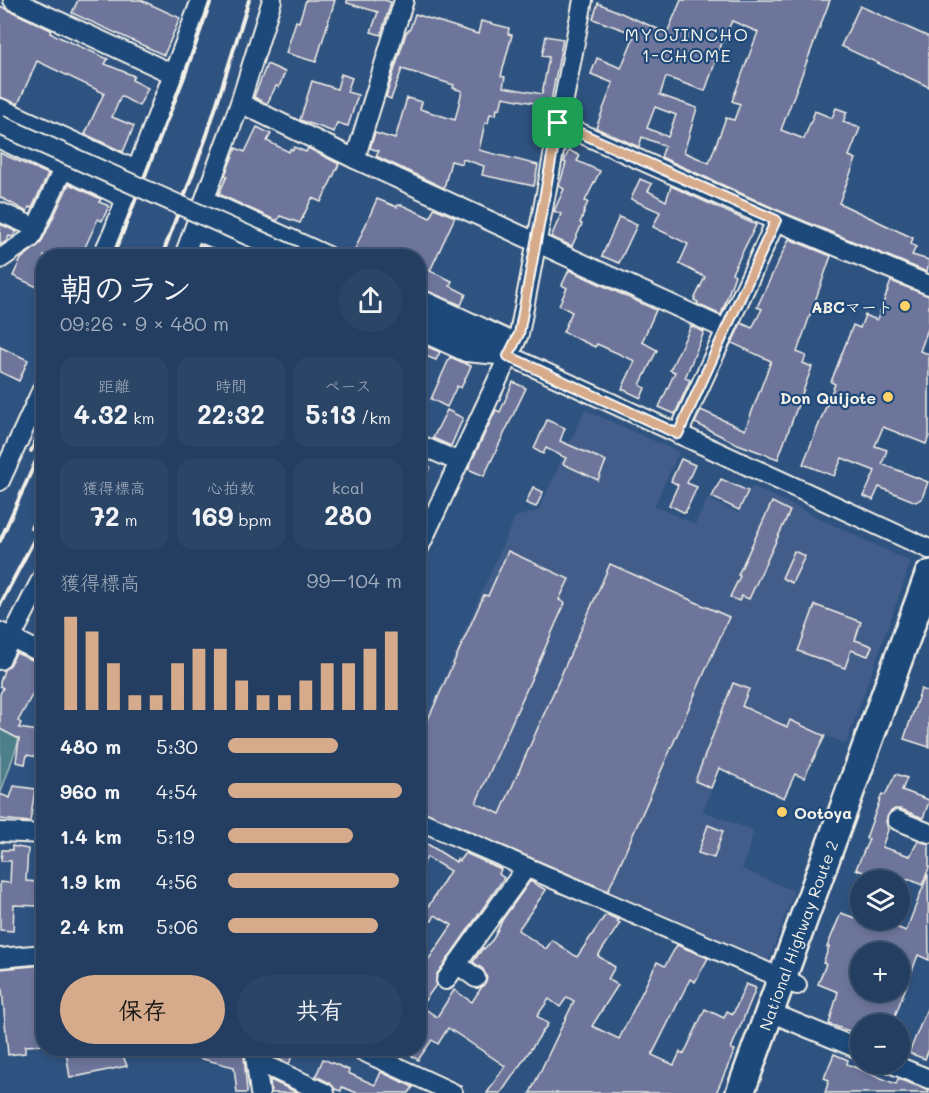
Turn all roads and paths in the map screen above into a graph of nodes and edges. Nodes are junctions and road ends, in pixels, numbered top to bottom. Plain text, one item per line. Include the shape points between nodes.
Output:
1 (13, 0) edge
2 (201, 0) edge
3 (272, 0) edge
4 (404, 0) edge
5 (583, 0) edge
6 (173, 74) junction
7 (240, 104) junction
8 (0, 108) edge
9 (558, 123) junction
10 (0, 125) edge
11 (0, 139) edge
12 (355, 159) junction
13 (63, 169) junction
14 (136, 170) junction
15 (125, 198) junction
16 (205, 200) junction
17 (0, 212) edge
18 (776, 220) junction
19 (36, 228) junction
20 (194, 230) junction
21 (537, 243) junction
22 (105, 249) edge
23 (187, 249) edge
24 (240, 249) edge
25 (278, 249) edge
26 (313, 249) edge
27 (0, 259) edge
28 (929, 285) edge
29 (426, 302) edge
30 (426, 317) edge
31 (725, 329) junction
32 (426, 334) edge
33 (512, 349) junction
34 (36, 402) edge
35 (678, 434) junction
36 (426, 448) edge
37 (459, 462) junction
38 (0, 481) edge
39 (426, 533) edge
40 (929, 549) edge
41 (929, 575) edge
42 (36, 587) edge
43 (929, 622) edge
44 (6, 635) edge
45 (36, 650) edge
46 (0, 660) edge
47 (897, 820) dead end
48 (426, 824) edge
49 (0, 831) edge
50 (36, 833) edge
51 (929, 833) edge
52 (526, 868) junction
53 (36, 955) edge
54 (0, 958) edge
55 (457, 964) junction
56 (476, 978) dead end
57 (446, 980) dead end
58 (789, 981) junction
59 (784, 1018) junction
60 (850, 1045) edge
61 (255, 1056) edge
62 (257, 1056) edge
63 (373, 1056) edge
64 (910, 1071) edge
65 (929, 1079) edge
66 (260, 1093) edge
67 (325, 1093) edge
68 (453, 1093) edge
69 (740, 1093) edge
70 (757, 1093) edge

1 - 6 street
2 - 6 street
3 - 7 street
4 - 12 street
5 - 9 street
6 - 14 street
7 - 12 street
7 - 16 street
8 - 14 street
9 - 18 street
9 - 21 street
10 - 25 street, bridge
11 - 13 street
12 - 21 street
13 - 15 street
13 - 19 street
14 - 15 street
15 - 22 street
16 - 20 street
16 - 26 street
17 - 19 street
18 - 28 street
18 - 31 street
19 - 27 street via 31,238
20 - 23 street
20 - 24 street
21 - 31 street
21 - 33 street via 519,334
29 - 33 street
30 - 33 street
31 - 35 street
32 - 33 street via 466,352
33 - 35 street
33 - 37 street
34 - 38 street
35 - 40 street
36 - 37 street
37 - 39 street
41 - 58 highway, National Highway Route 2
42 - 44 street
43 - 58 highway, National Highway Route 2
44 - 45 street
44 - 46 street
47 - 51 street
48 - 52 street
49 - 50 street
52 - 55 street
52 - 58 street
53 - 54 street
55 - 56 street
55 - 57 street
58 - 59 highway, National Highway Route 2
58 - 69 highway, National Highway Route 2
59 - 60 street
59 - 70 highway, National Highway Route 2
61 - 66 street
62 - 67 street
63 - 68 street
64 - 65 street

